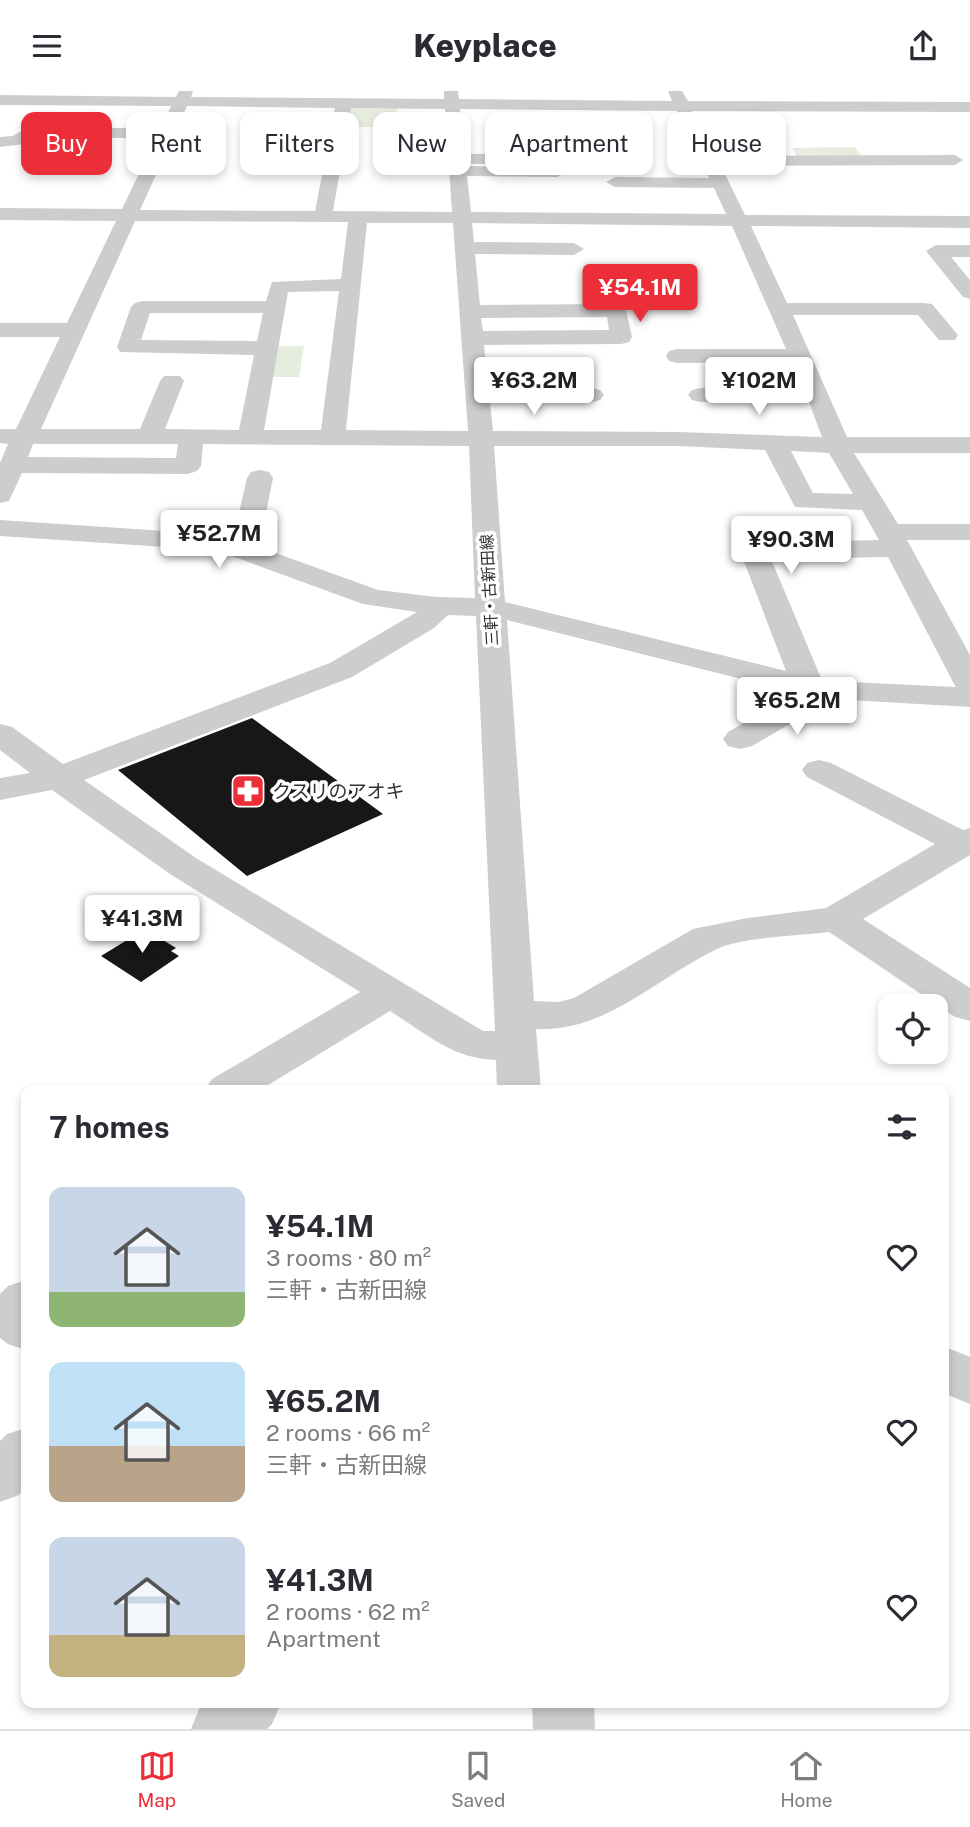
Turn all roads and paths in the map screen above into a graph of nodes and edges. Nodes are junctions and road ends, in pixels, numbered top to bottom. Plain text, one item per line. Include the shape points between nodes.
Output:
1 (674, 91) edge
2 (897, 91) edge
3 (953, 91) edge
4 (965, 91) edge
5 (184, 96) edge
6 (289, 96) edge
7 (0, 100) edge
8 (344, 102) junction
9 (684, 107) junction
10 (970, 107) edge
11 (760, 108) junction
12 (834, 108) junction
13 (908, 108) junction
14 (176, 112) edge
15 (390, 112) edge
16 (460, 112) edge
17 (685, 112) edge
18 (926, 127) dead end
19 (126, 133) edge
20 (7, 142) edge
21 (970, 146) edge
22 (872, 161) junction
23 (786, 166) edge
24 (797, 167) junction
25 (141, 175) edge
26 (458, 175) edge
27 (717, 175) edge
28 (886, 181) dead end
29 (615, 183) dead end
30 (721, 183) junction
31 (227, 194) dead end
32 (901, 201) dead end
33 (0, 214) edge
34 (126, 215) junction
35 (219, 216) junction
36 (323, 216) junction
37 (358, 216) junction
38 (460, 217) junction
39 (738, 219) junction
40 (915, 221) junction
41 (970, 222) edge
42 (463, 249) junction
43 (574, 249) dead end
44 (970, 251) edge
45 (351, 285) junction
46 (970, 293) edge
47 (274, 307) junction
48 (779, 309) junction
49 (0, 330) edge
50 (75, 330) junction
51 (471, 335) junction
52 (947, 335) dead end
53 (266, 348) junction
54 (583, 354) dead end
55 (677, 356) dead end
56 (800, 356) junction
57 (172, 381) dead end
58 (477, 394) junction
59 (592, 395) dead end
60 (700, 395) dead end
61 (818, 395) junction
62 (11, 436) edge
63 (150, 436) junction
64 (191, 436) junction
65 (250, 436) junction
66 (333, 437) junction
67 (481, 439) junction
68 (774, 442) junction
69 (837, 445) junction
70 (969, 446) edge
71 (13, 465) junction
72 (260, 478) dead end
73 (0, 495) edge
74 (872, 502) junction
75 (0, 528) edge
76 (970, 532) edge
77 (893, 540) junction
78 (244, 552) junction
79 (436, 606) junction
80 (490, 607) junction
81 (970, 684) edge
82 (818, 687) junction
83 (970, 697) edge
84 (0, 734) edge
85 (740, 739) dead end
86 (819, 770) dead end
87 (58, 778) junction
88 (0, 789) edge
89 (966, 841) edge
90 (836, 919) junction
91 (391, 992) junction
92 (970, 1007) edge
93 (515, 1030) junction
94 (235, 1085) edge
95 (519, 1085) edge
96 (21, 1305) edge
97 (21, 1326) edge
98 (949, 1370) edge
99 (970, 1382) edge
100 (21, 1456) edge
101 (0, 1478) edge
102 (245, 1708) edge
103 (563, 1708) edge
104 (222, 1729) edge
105 (564, 1729) edge

1 - 9 street
2 - 13 street
3 - 4 street
5 - 6 street
5 - 7 street
5 - 14 street
6 - 8 street
8 - 15 street
8 - 36 street
9 - 11 street
9 - 16 street via 462,105
9 - 17 street
10 - 13 street
11 - 12 street
11 - 24 street
12 - 13 street
12 - 22 street
13 - 18 street
19 - 20 street via 26,133 19,141
21 - 22 street via 943,146 959,165
22 - 24 street
22 - 28 street
23 - 24 street
25 - 34 street
26 - 38 street, 三軒・古新田線
27 - 30 street
29 - 30 street
30 - 39 street
31 - 35 street
32 - 40 street
33 - 34 street
34 - 35 street
34 - 50 street
35 - 36 street
36 - 37 street
37 - 38 street
37 - 45 street
38 - 39 street
38 - 42 street, 三軒・古新田線
39 - 40 street via 825,214
39 - 48 street
40 - 41 street
42 - 43 street
42 - 51 street, 三軒・古新田線
44 - 46 street via 936,251
45 - 47 street via 279,286
45 - 66 street
47 - 53 street
47 - 53 street via 142,307 128,347
48 - 52 street via 924,309
48 - 56 street
49 - 50 street
50 - 62 street via 27,432
51 - 51 street via 621,337 617,310
51 - 54 street
51 - 58 street, 三軒・古新田線
53 - 65 street
55 - 56 street
56 - 61 street
57 - 63 street
58 - 59 street
58 - 67 street, 三軒・古新田線
60 - 61 street
61 - 69 street
62 - 63 street
62 - 71 street
63 - 64 street
64 - 65 street
64 - 71 street via 188,466
65 - 66 street
66 - 67 street
67 - 68 street
67 - 80 street, 三軒・古新田線
68 - 69 street
68 - 74 street via 804,501
69 - 70 street
69 - 74 street
71 - 73 street
72 - 78 street
74 - 77 street
75 - 78 street via 195,541
76 - 77 street
77 - 81 street
77 - 82 street via 754,551
78 - 79 street via 373,598
79 - 80 street
79 - 87 street via 423,622 341,670
80 - 82 street
80 - 93 street, 三軒・古新田線
82 - 83 street
82 - 85 street
84 - 87 street
86 - 89 street
87 - 88 street
87 - 91 street via 183,866
89 - 90 street
90 - 92 street
90 - 93 street via 707,938 588,1008
91 - 93 street via 475,1045
91 - 94 street
93 - 95 street, 三軒・古新田線
96 - 97 street via 9,1316
98 - 99 street
100 - 101 street
102 - 104 street
103 - 105 street

